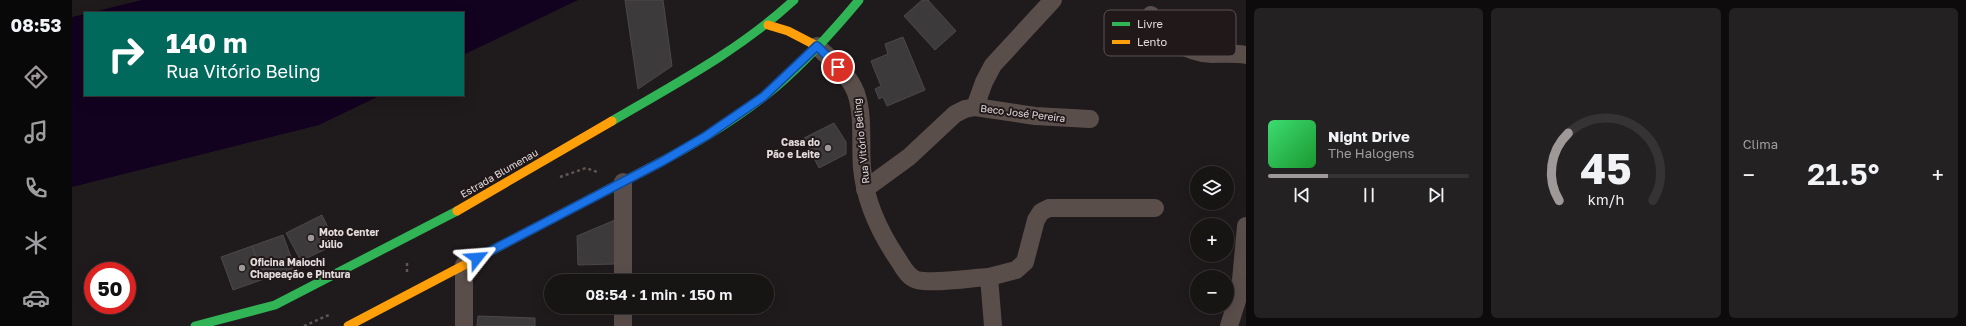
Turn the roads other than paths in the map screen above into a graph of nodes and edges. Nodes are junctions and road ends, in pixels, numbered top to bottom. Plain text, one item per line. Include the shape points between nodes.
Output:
1 (794, 0) edge
2 (859, 0) edge
3 (1053, 0) edge
4 (768, 25) junction
5 (817, 46) junction
6 (975, 108) junction
7 (1090, 119) dead end
8 (623, 182) junction
9 (865, 189) junction
10 (1155, 208) dead end
11 (1246, 226) edge
12 (464, 265) junction
13 (623, 274) edge
14 (989, 277) junction
15 (623, 314) edge
16 (195, 326) edge
17 (348, 326) edge
18 (464, 326) edge
19 (623, 326) edge
20 (993, 326) edge
21 (1229, 326) edge

1 - 4 main road, Estrada Blumenau
2 - 5 main road via 838,26
3 - 6 street via 994,65 984,82
4 - 5 main road via 788,31
4 - 16 main road, Estrada Blumenau via 710,64 446,217 275,305
5 - 8 main road via 763,97 736,116 663,161
5 - 9 street, Rua Vitório Beling via 848,78 856,93
6 - 7 street, Beco José Pereira via 1035,116
6 - 9 street, Beco José Pereira via 955,114 909,157
8 - 12 main road
8 - 13 street
9 - 14 street, Rua Vitório Beling via 885,240 907,273 915,279 926,281
10 - 14 street via 1049,208 1041,212 1036,220 1025,262 1016,270
11 - 21 street via 1240,291
12 - 17 main road
12 - 18 street
14 - 20 street
15 - 19 street

